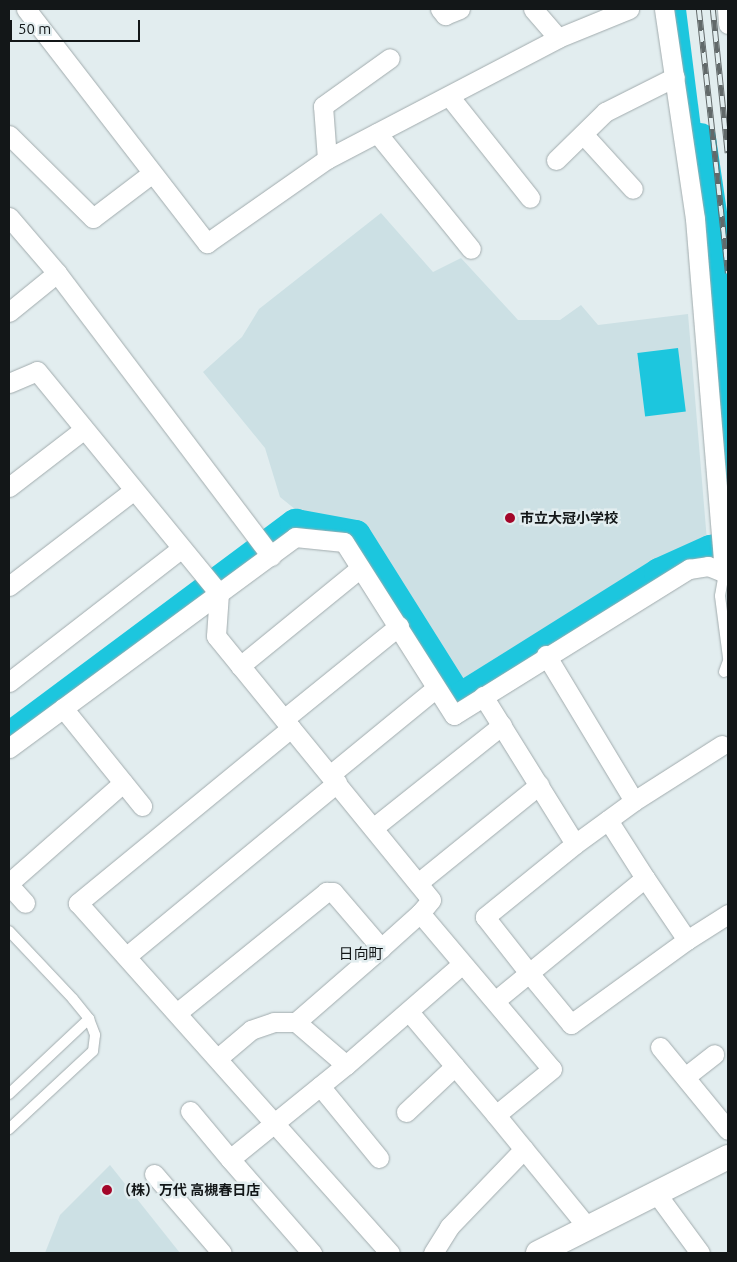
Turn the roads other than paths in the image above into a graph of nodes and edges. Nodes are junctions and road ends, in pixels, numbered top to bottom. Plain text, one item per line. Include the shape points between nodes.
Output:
1 (26, 9) edge
2 (440, 9) edge
3 (460, 9) edge
4 (533, 9) edge
5 (628, 9) edge
6 (664, 9) edge
7 (727, 9) edge
8 (728, 24) edge
9 (558, 38) junction
10 (390, 58) dead end
11 (675, 77) junction
12 (449, 96) junction
13 (377, 133) junction
14 (583, 134) junction
15 (9, 135) edge
16 (328, 159) junction
17 (556, 160) dead end
18 (150, 174) junction
19 (633, 189) dead end
20 (530, 198) dead end
21 (9, 217) edge
22 (470, 249) dead end
23 (57, 273) junction
24 (9, 312) edge
25 (9, 383) edge
26 (84, 430) junction
27 (9, 487) edge
28 (132, 491) junction
29 (180, 550) junction
30 (266, 550) junction
31 (360, 568) junction
32 (726, 574) edge
33 (9, 586) edge
34 (215, 588) junction
35 (399, 626) junction
36 (546, 655) junction
37 (728, 660) edge
38 (240, 666) junction
39 (724, 672) dead end
40 (9, 682) edge
41 (435, 689) junction
42 (484, 696) junction
43 (63, 708) junction
44 (287, 724) junction
45 (502, 725) junction
46 (722, 745) dead end
47 (9, 748) edge
48 (334, 779) junction
49 (123, 783) junction
50 (539, 785) junction
51 (634, 801) junction
52 (142, 806) dead end
53 (608, 820) junction
54 (373, 828) junction
55 (575, 844) junction
56 (645, 878) junction
57 (418, 883) junction
58 (9, 884) edge
59 (26, 903) dead end
60 (420, 914) junction
61 (728, 914) edge
62 (10, 935) edge
63 (687, 940) junction
64 (381, 948) junction
65 (128, 954) junction
66 (461, 965) junction
67 (529, 973) junction
68 (496, 1000) junction
69 (178, 1012) junction
70 (410, 1013) junction
71 (89, 1019) junction
72 (296, 1022) junction
73 (660, 1047) dead end
74 (714, 1054) dead end
75 (218, 1058) junction
76 (346, 1065) junction
77 (455, 1066) junction
78 (685, 1077) junction
79 (320, 1086) junction
80 (9, 1094) edge
81 (190, 1111) dead end
82 (406, 1112) dead end
83 (496, 1115) junction
84 (276, 1123) junction
85 (9, 1129) edge
86 (728, 1130) edge
87 (524, 1149) junction
88 (728, 1157) edge
89 (379, 1158) dead end
90 (230, 1159) junction
91 (154, 1174) dead end
92 (656, 1193) junction
93 (588, 1228) junction
94 (222, 1253) edge
95 (312, 1253) edge
96 (390, 1253) edge
97 (433, 1253) edge
98 (538, 1253) edge
99 (700, 1253) edge

1 - 18 street
2 - 3 street via 445,15
4 - 9 street
5 - 9 street
6 - 11 street
7 - 8 street
9 - 12 street
10 - 16 street via 323,106
11 - 14 street via 605,112
11 - 32 street via 695,220
12 - 13 street
12 - 20 street
13 - 16 street
13 - 22 street
14 - 17 street
14 - 19 street
15 - 18 street via 93,218
16 - 18 street via 207,243
21 - 23 street
23 - 24 street
23 - 30 street
25 - 26 street via 37,371
26 - 27 street
26 - 28 street
28 - 29 street
28 - 33 street
29 - 34 street
29 - 40 street
30 - 31 street via 295,538 344,542
30 - 34 street
31 - 35 street
31 - 38 street
32 - 36 street via 708,566 689,569
32 - 37 lane via 720,596
34 - 38 street via 216,636
34 - 43 street
35 - 41 street
35 - 44 street
36 - 42 street
36 - 51 street
37 - 39 lane
38 - 44 street
41 - 42 street via 454,715
41 - 48 street
42 - 45 street
43 - 47 street
43 - 49 street
44 - 48 street
44 - 65 street via 78,903
45 - 50 street
45 - 54 street
46 - 51 street
48 - 54 street
48 - 65 street
49 - 52 street
49 - 58 street
50 - 55 street
50 - 57 street
51 - 53 street
53 - 55 street
53 - 56 street
54 - 57 street
55 - 67 street via 485,917
56 - 63 street
56 - 67 street
57 - 60 street via 431,900
58 - 59 street
60 - 64 street
60 - 66 street
61 - 63 street
62 - 71 lane
63 - 67 street via 571,1024
64 - 69 street via 332,892 326,892
64 - 72 street
65 - 69 street
66 - 68 street
66 - 70 street
67 - 68 street
68 - 83 street via 552,1069
69 - 75 street
70 - 76 street
70 - 77 street
71 - 80 lane
71 - 85 lane via 95,1035 93,1051
72 - 75 street via 274,1022 251,1030
72 - 76 street
73 - 78 street
74 - 78 street
75 - 84 street
76 - 79 street
77 - 82 street
77 - 83 street
78 - 86 street
79 - 84 street
79 - 89 street
81 - 90 street
83 - 87 street
84 - 90 street
84 - 96 street
87 - 93 street
87 - 97 street via 449,1227
88 - 92 street
90 - 95 street
91 - 94 street
92 - 93 street
92 - 99 street
93 - 98 street

